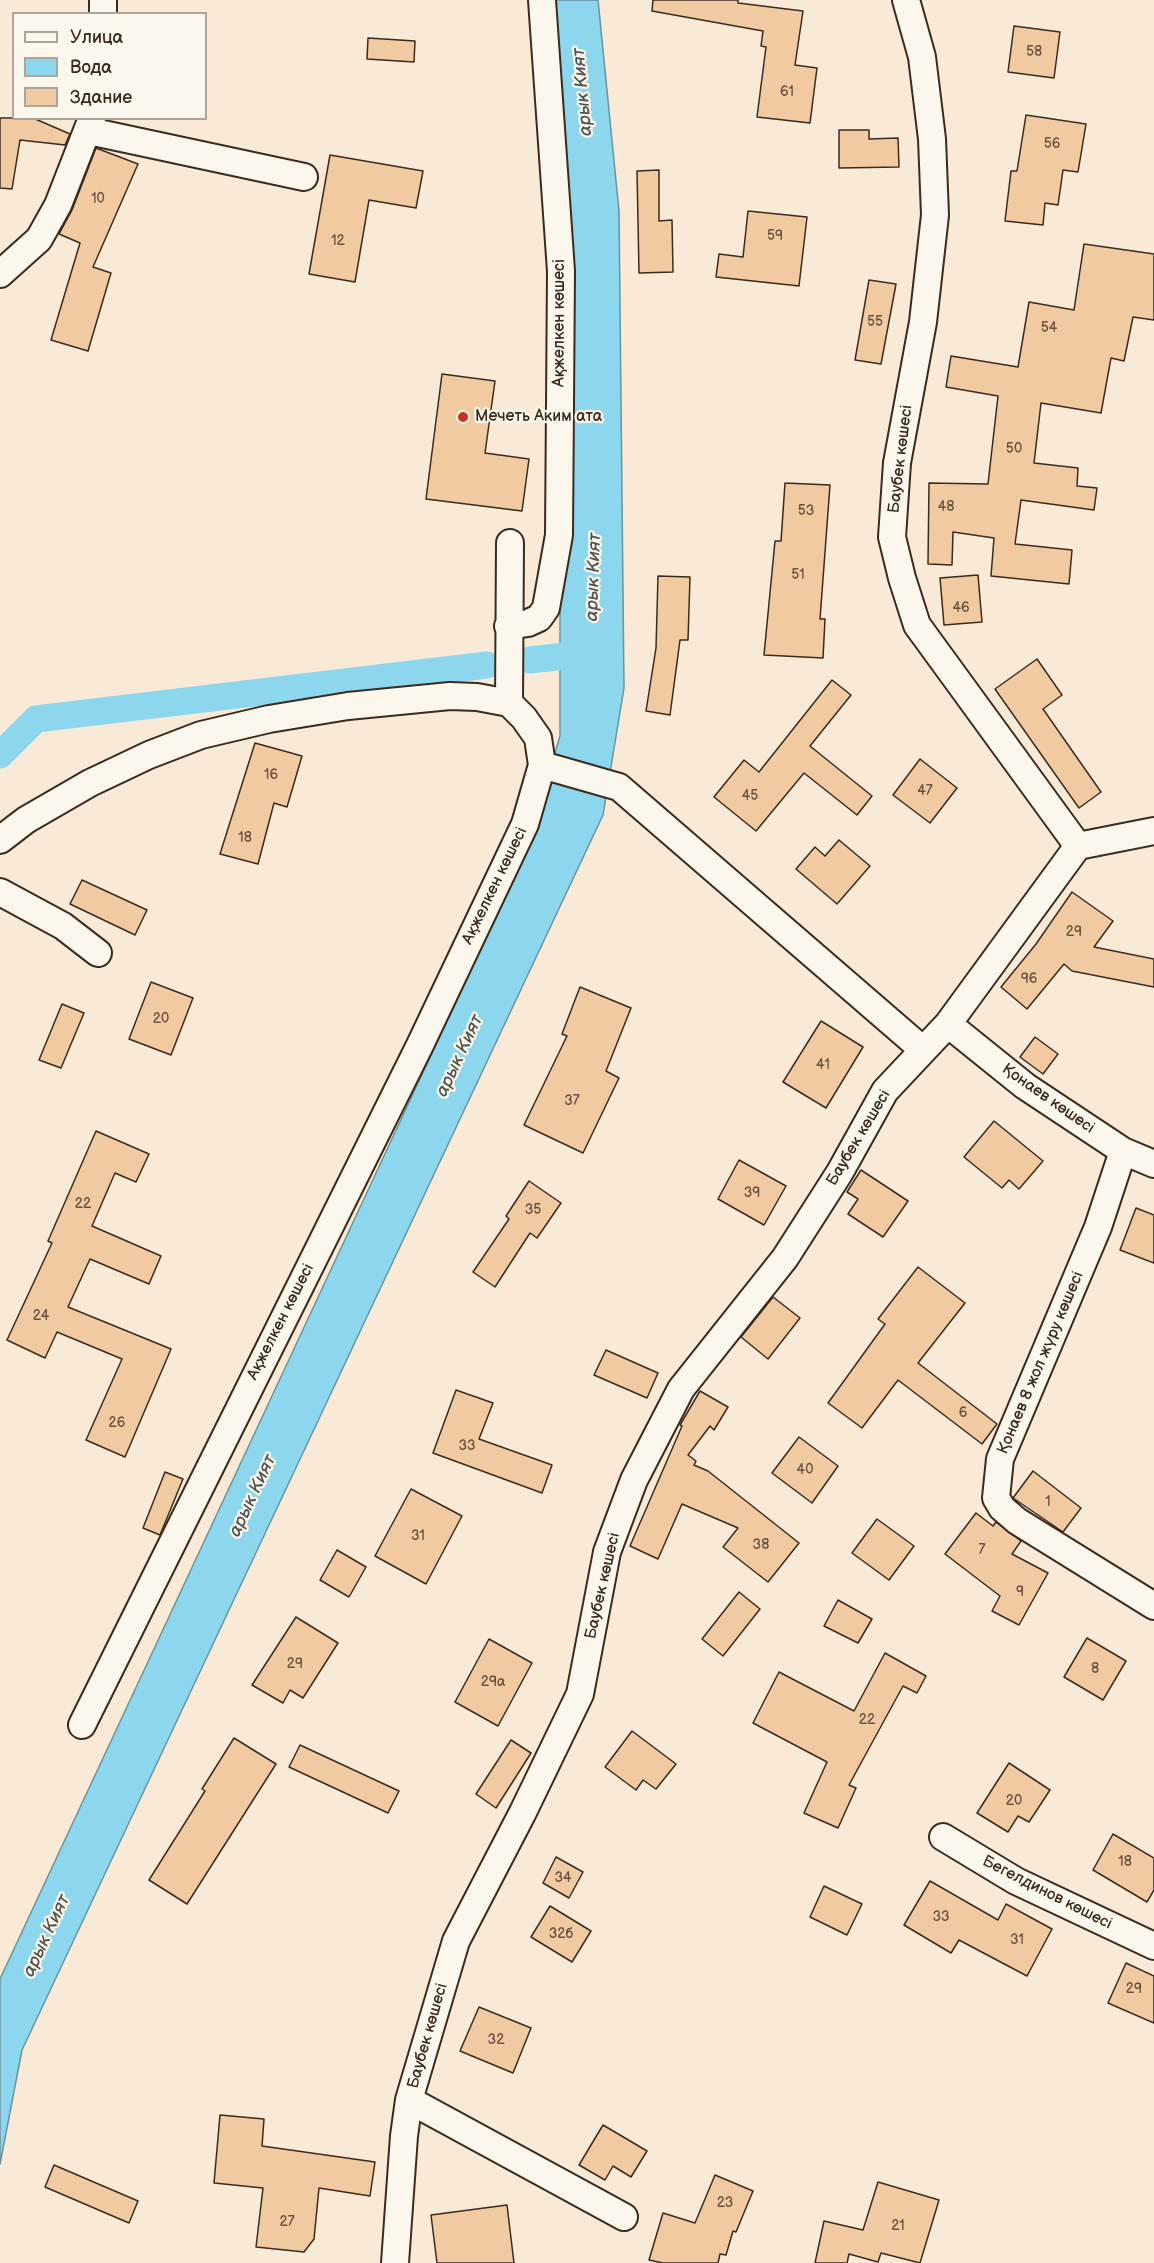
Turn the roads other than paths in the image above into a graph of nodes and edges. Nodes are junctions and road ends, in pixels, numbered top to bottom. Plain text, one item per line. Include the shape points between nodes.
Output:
1 (542, 0) edge
2 (906, 0) edge
3 (90, 125) edge
4 (304, 177) dead end
5 (0, 274) edge
6 (510, 543) dead end
7 (508, 626) junction
8 (509, 703) junction
9 (544, 766) junction
10 (1154, 831) edge
11 (0, 840) edge
12 (1078, 846) junction
13 (0, 892) edge
14 (98, 953) dead end
15 (948, 1024) junction
16 (922, 1049) junction
17 (1123, 1150) junction
18 (1154, 1164) edge
19 (1154, 1606) edge
20 (82, 1725) dead end
21 (943, 1837) dead end
22 (1154, 1946) edge
23 (409, 2100) junction
24 (624, 2217) dead end
25 (395, 2263) edge

1 - 7 street, Ақжелкен көшесі via 561,271 559,535 546,608 528,624
2 - 12 street, Баубек көшесі via 922,57 932,139 935,215 923,322 897,463 892,537 917,625
3 - 4 street
3 - 5 street via 58,205 39,238
6 - 7 street
7 - 8 street
8 - 9 street, Ақжелкен көшесі via 538,738
8 - 11 street via 450,696 348,706 201,735 90,783
9 - 16 street via 618,787
9 - 20 street, Ақжелкен көшесі via 525,824 420,1045
10 - 12 street
12 - 15 street, Баубек көшесі
13 - 14 street via 63,926
15 - 16 street, Баубек көшесі
15 - 17 street, Қонаев көшесі via 1025,1086
16 - 23 street, Баубек көшесі via 885,1091 840,1172 785,1258 681,1389 634,1480 608,1552 580,1694 456,1941
17 - 18 street, Қонаев көшесі
17 - 19 street, Қонаев 8 жол жүру көшесі via 1098,1227 1000,1459 996,1498 1017,1521
21 - 22 street, Бегелдинов көшесі via 1016,1881
23 - 24 street
23 - 25 street, Баубек көшесі

